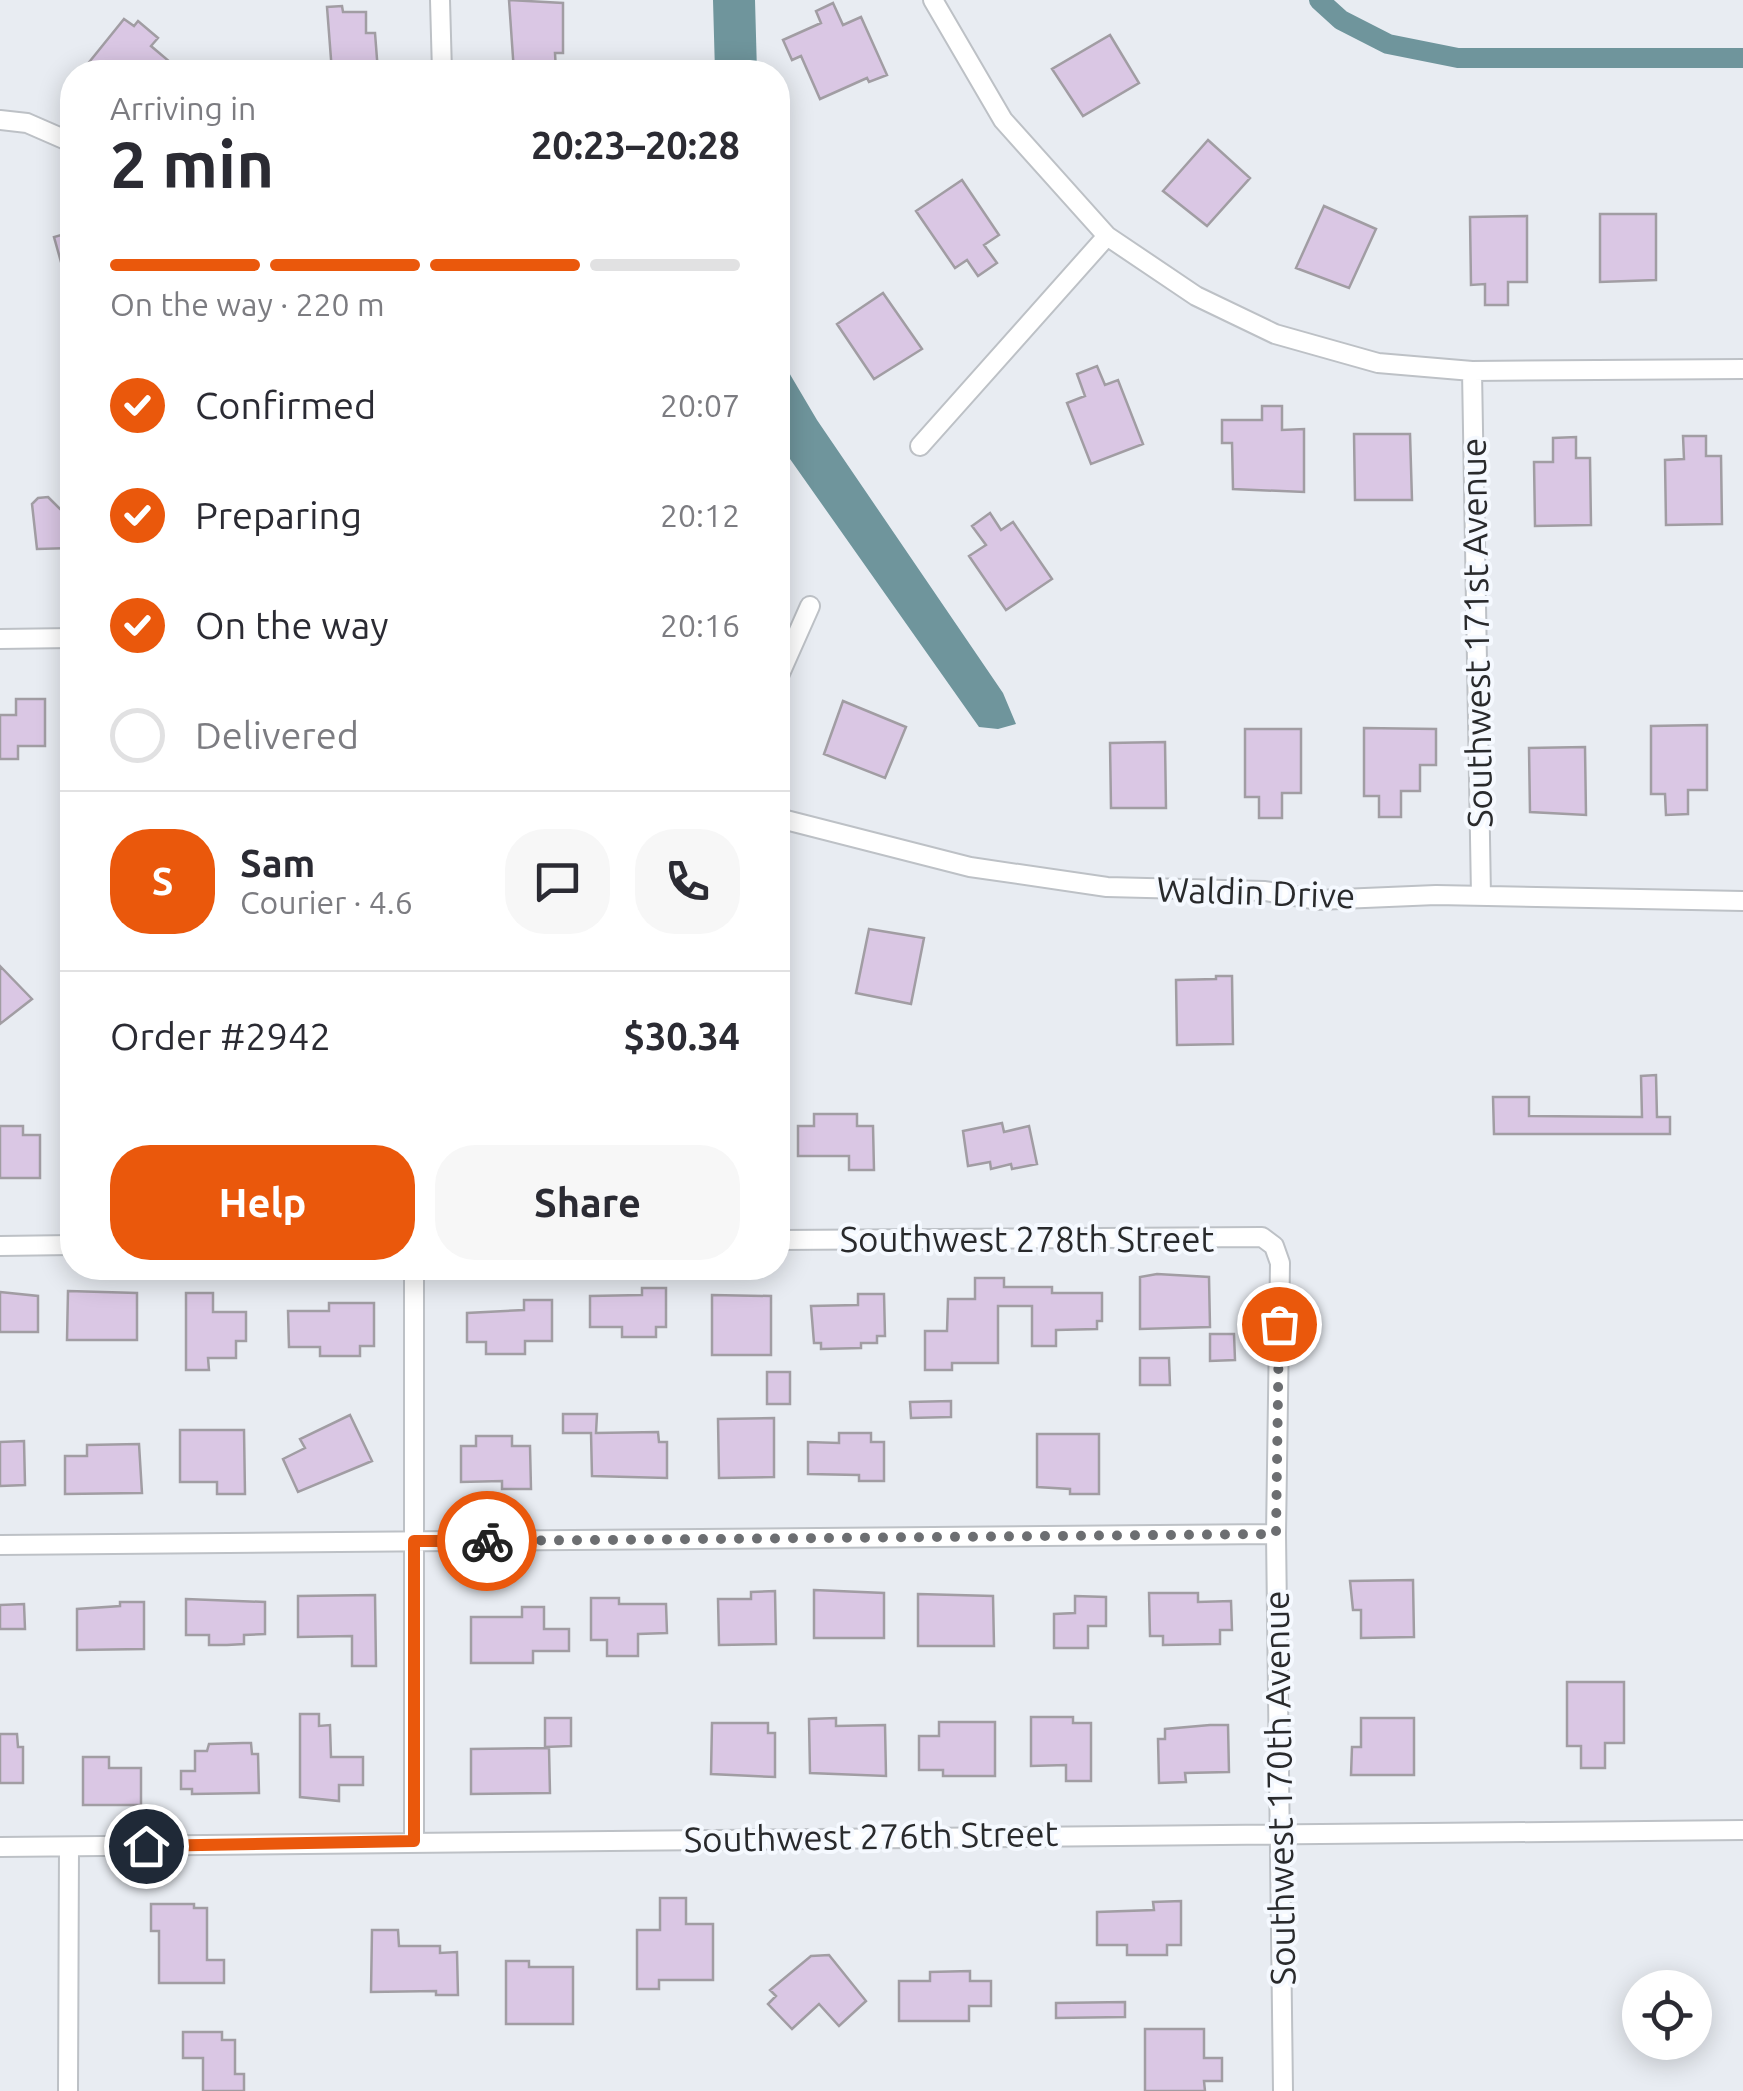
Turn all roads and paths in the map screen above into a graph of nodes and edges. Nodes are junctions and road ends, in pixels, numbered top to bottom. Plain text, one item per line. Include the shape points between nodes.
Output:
1 (440, 0) edge
2 (933, 0) edge
3 (442, 60) edge
4 (0, 120) edge
5 (60, 137) edge
6 (1107, 236) junction
7 (1743, 369) edge
8 (1472, 371) junction
9 (920, 446) dead end
10 (810, 606) dead end
11 (0, 638) edge
12 (60, 638) edge
13 (790, 651) edge
14 (790, 821) edge
15 (1481, 896) junction
16 (1743, 901) edge
17 (790, 1240) edge
18 (60, 1245) edge
19 (0, 1246) edge
20 (1274, 1246) joint
21 (414, 1280) edge
22 (1276, 1534) junction
23 (414, 1541) junction
24 (0, 1545) edge
25 (1743, 1830) edge
26 (1279, 1832) junction
27 (414, 1841) junction
28 (0, 1847) edge
29 (69, 1847) junction
30 (68, 2091) edge
31 (1282, 2091) edge

1 - 3 street
2 - 6 street via 1003,120
4 - 5 street
6 - 8 street via 1196,296 1275,334 1378,362
6 - 9 street
7 - 8 street
8 - 15 street, Southwest 171st Avenue
10 - 13 street
11 - 12 street
14 - 15 street, Waldin Drive via 970,867 1107,887 1266,891 1317,900
15 - 16 street, Waldin Drive
17 - 20 street, Southwest 278th Street via 1262,1237
18 - 19 street
20 - 22 street, Southwest 170th Avenue via 1280,1263
21 - 23 street
22 - 23 street
22 - 26 street, Southwest 170th Avenue
23 - 24 street
23 - 27 street
25 - 26 street, Southwest 276th Street
26 - 27 street, Southwest 276th Street
26 - 31 street, Southwest 170th Avenue
27 - 29 street, Southwest 276th Street
28 - 29 street, Southwest 276th Street
29 - 30 street

